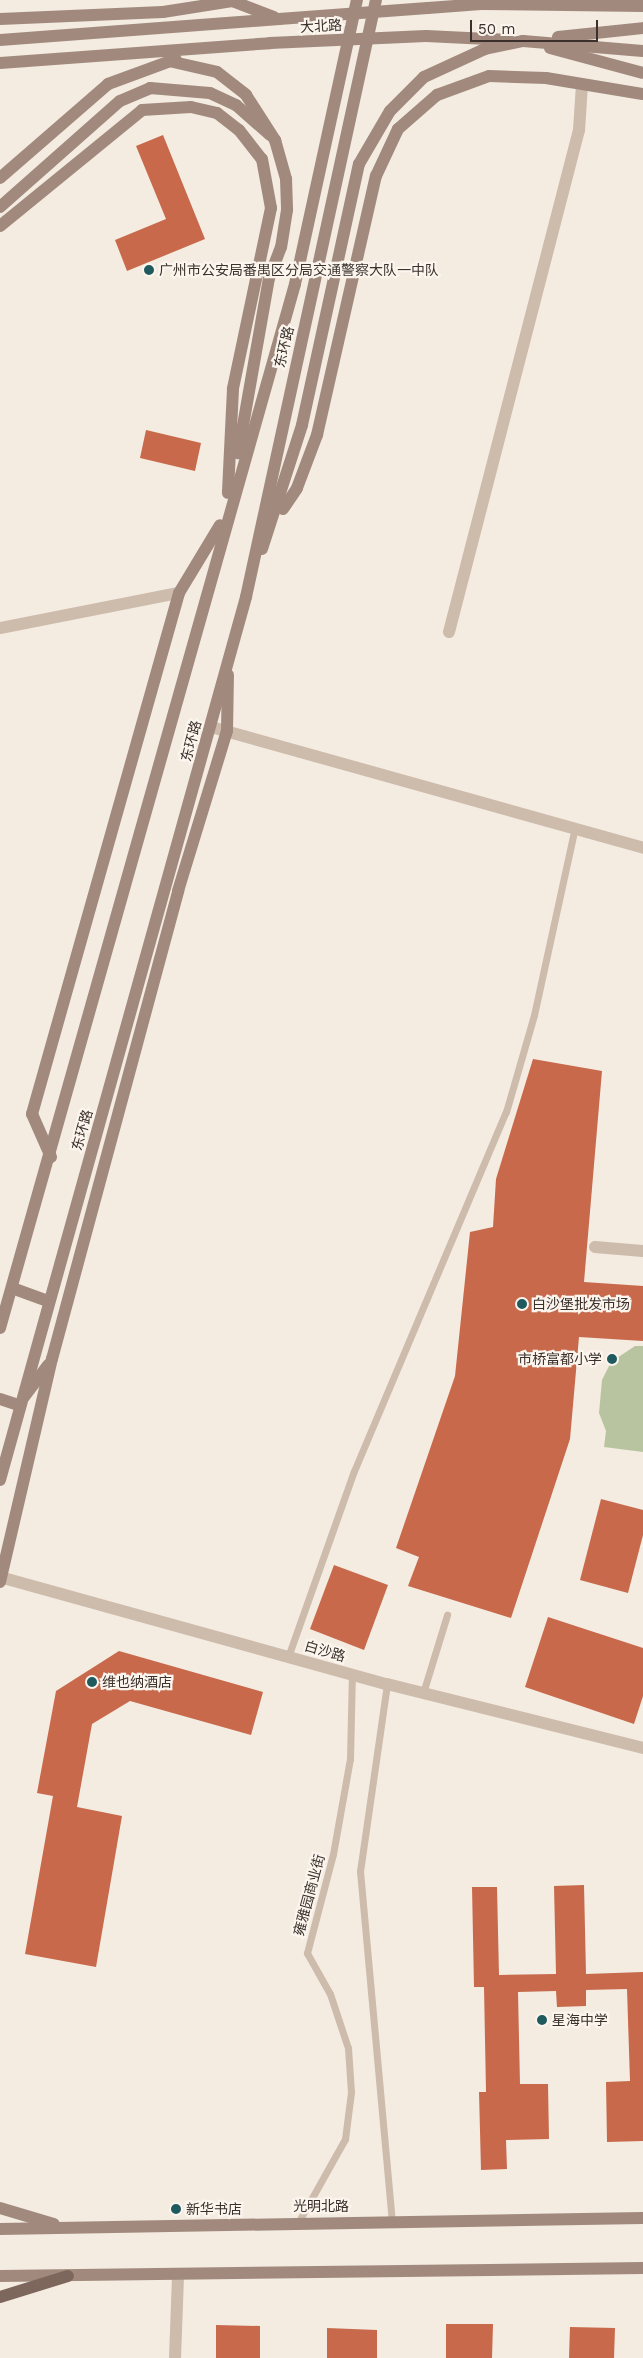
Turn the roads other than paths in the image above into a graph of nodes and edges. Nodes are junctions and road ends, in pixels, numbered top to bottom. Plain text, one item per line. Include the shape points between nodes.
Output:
1 (357, 0) edge
2 (376, 0) edge
3 (515, 0) edge
4 (233, 1) edge
5 (496, 4) junction
6 (643, 6) edge
7 (0, 19) edge
8 (279, 19) junction
9 (643, 28) edge
10 (0, 40) edge
11 (523, 41) junction
12 (214, 47) junction
13 (643, 51) edge
14 (169, 61) junction
15 (0, 63) edge
16 (643, 73) edge
17 (582, 85) junction
18 (643, 94) edge
19 (275, 140) junction
20 (1, 177) edge
21 (0, 207) edge
22 (0, 226) edge
23 (228, 513) junction
24 (271, 526) junction
25 (179, 593) junction
26 (246, 597) junction
27 (0, 628) edge
28 (449, 632) dead end
29 (227, 663) junction
30 (211, 727) junction
31 (228, 731) junction
32 (574, 831) junction
33 (643, 848) edge
34 (51, 1157) junction
35 (595, 1246) dead end
36 (643, 1251) edge
37 (12, 1288) junction
38 (48, 1302) junction
39 (0, 1328) edge
40 (52, 1359) junction
41 (0, 1399) edge
42 (19, 1405) junction
43 (0, 1480) edge
44 (0, 1579) edge
45 (447, 1615) dead end
46 (288, 1657) junction
47 (352, 1674) junction
48 (387, 1684) junction
49 (423, 1693) junction
50 (643, 1748) edge
51 (0, 2208) edge
52 (643, 2218) edge
53 (299, 2221) junction
54 (392, 2221) junction
55 (68, 2228) junction
56 (0, 2229) edge
57 (643, 2268) edge
58 (178, 2275) junction
59 (0, 2276) edge
60 (68, 2276) junction
61 (0, 2297) edge
62 (175, 2358) edge

1 - 23 main road, 东环路 via 295,284
2 - 26 main road, 东环路
3 - 5 main road
4 - 7 main road via 163,12
4 - 8 main road
5 - 6 main road, 大北路
5 - 8 main road, 大北路, bridge
8 - 10 main road, 大北路
9 - 11 main road, 大北路
11 - 12 main road, 大北路, bridge via 426,36
11 - 13 main road
11 - 16 main road
11 - 24 main road via 485,49 424,77 390,111 359,164 302,425
12 - 14 main road
12 - 15 main road, 大北路
14 - 19 main road via 217,72 246,95
14 - 20 main road via 108,84
17 - 18 main road
17 - 24 main road via 489,76 437,95 398,129 376,176 317,435 297,488
17 - 28 street via 579,130
19 - 21 main road via 236,105 210,93 181,88 133,93
19 - 23 main road via 286,179 287,210 281,247 269,278
22 - 23 main road via 142,110 191,107 217,114 239,130 262,159 271,208 232,389
23 - 25 main road
23 - 34 main road, 东环路
24 - 26 main road
25 - 27 street
25 - 34 main road via 32,1114
26 - 29 main road, 东环路
29 - 30 main road, 东环路
29 - 31 main road
30 - 31 street
30 - 38 main road, 东环路
31 - 32 street
31 - 40 main road via 178,891
32 - 33 street
32 - 46 lane via 534,1016 506,1112 354,1471
34 - 37 main road, 东环路
35 - 36 street
37 - 38 main road
37 - 39 main road, 东环路
38 - 42 main road, 东环路
40 - 42 main road
40 - 44 main road
41 - 42 main road
42 - 43 main road, 东环路
44 - 46 street, 白沙路
45 - 49 lane
46 - 47 street, 白沙路
47 - 48 street, 白沙路
47 - 53 lane, 雍雅园商业街 via 350,1760 333,1854 307,1953 330,1994 348,2048 351,2092 345,2139
48 - 49 street, 白沙路
48 - 54 lane via 360,1871
49 - 50 street, 白沙路
51 - 55 main road
52 - 54 main road, 光明北路
53 - 54 main road, 光明北路
53 - 55 main road, 光明北路
55 - 56 main road, 光明北路
57 - 58 main road
58 - 60 main road
58 - 62 street
59 - 60 main road
60 - 61 main road

